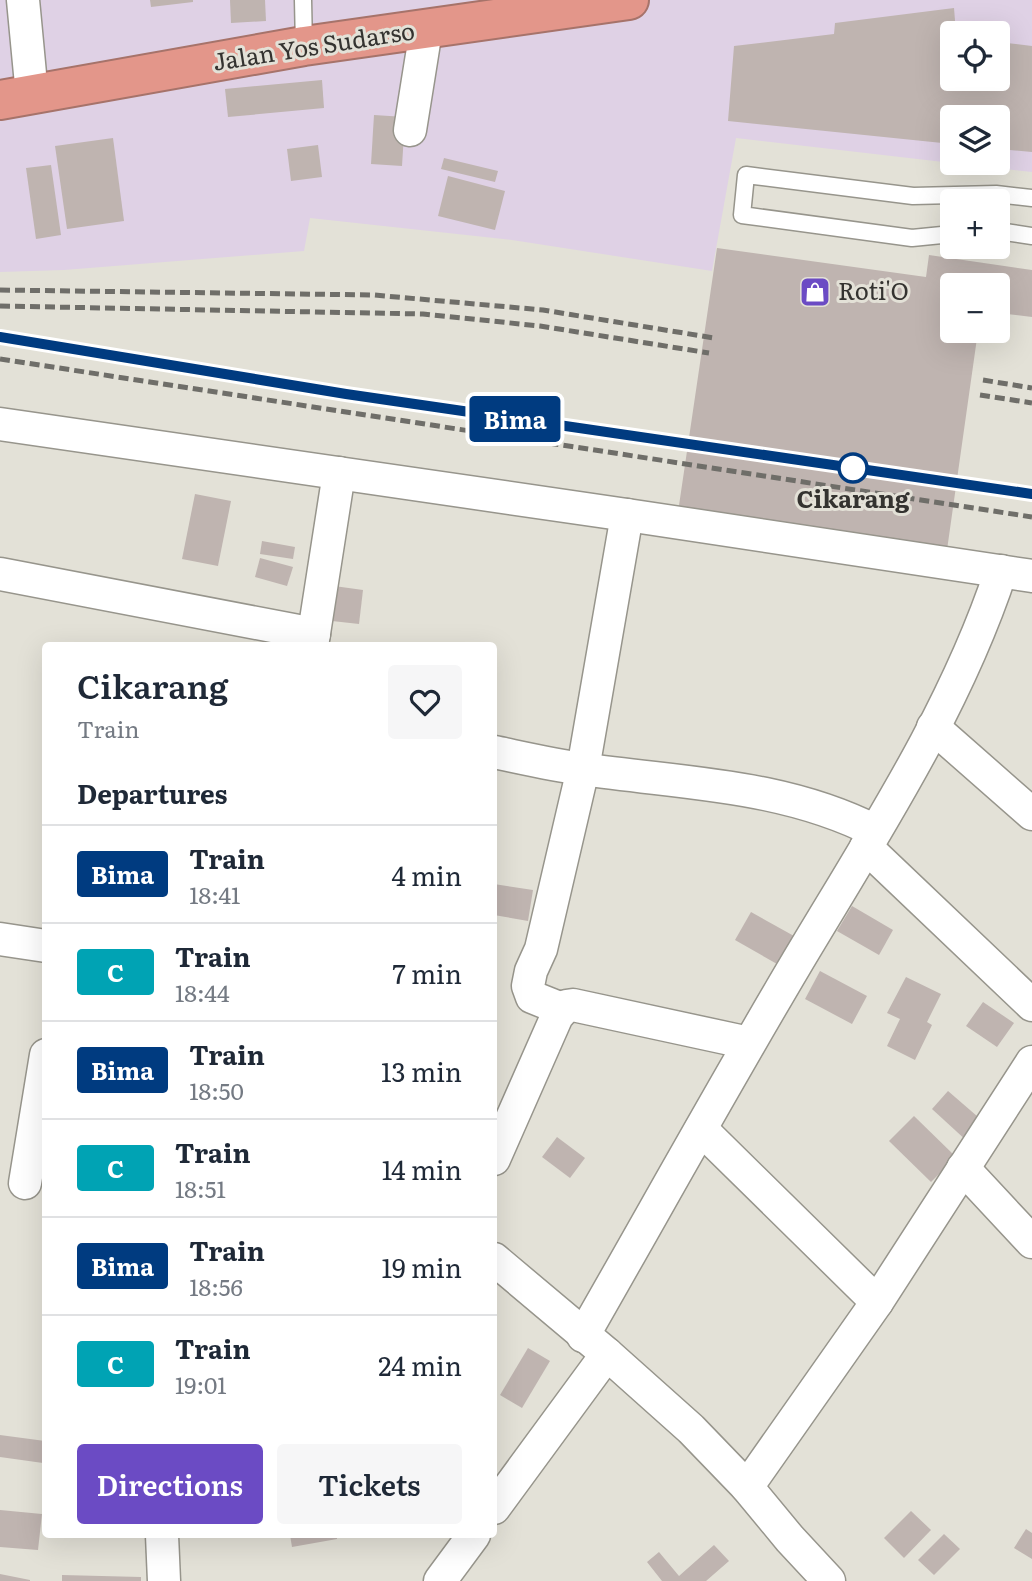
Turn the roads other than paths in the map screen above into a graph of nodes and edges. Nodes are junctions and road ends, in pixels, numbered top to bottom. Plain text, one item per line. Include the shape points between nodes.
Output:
1 (23, 0) edge
2 (303, 0) edge
3 (629, 0) edge
4 (545, 6) edge
5 (426, 30) junction
6 (304, 47) junction
7 (16, 98) edge
8 (410, 130) dead end
9 (940, 196) edge
10 (1010, 196) edge
11 (1032, 198) edge
12 (1010, 233) edge
13 (940, 235) edge
14 (1032, 236) edge
15 (0, 424) edge
16 (339, 473) junction
17 (627, 514) junction
18 (1001, 571) junction
19 (0, 574) edge
20 (1032, 576) edge
21 (313, 640) edge
22 (933, 727) junction
23 (497, 753) edge
24 (583, 769) junction
25 (1032, 814) edge
26 (870, 839) junction
27 (0, 939) edge
28 (42, 945) edge
29 (1032, 1005) edge
30 (562, 1009) junction
31 (749, 1043) junction
32 (1032, 1062) edge
33 (42, 1077) edge
34 (701, 1129) junction
35 (497, 1152) edge
36 (963, 1168) junction
37 (23, 1182) edge
38 (1032, 1241) edge
39 (497, 1262) edge
40 (877, 1302) junction
41 (595, 1345) junction
42 (747, 1487) junction
43 (497, 1503) edge
44 (162, 1538) edge
45 (472, 1538) edge
46 (164, 1581) edge
47 (440, 1581) edge
48 (829, 1581) edge

1 - 7 street
2 - 6 lane
3 - 4 highway, Jalan Yos Sudarso
4 - 5 highway, Jalan Yos Sudarso
5 - 6 highway, Jalan Yos Sudarso
5 - 8 street
6 - 7 highway, Jalan Yos Sudarso
9 - 13 lane via 913,197 746,175 742,215 912,238
10 - 11 lane
12 - 14 lane
15 - 16 street
16 - 17 street
16 - 21 street
17 - 18 street
17 - 24 street
18 - 20 street
18 - 22 street via 985,619
19 - 21 street
22 - 25 street
22 - 26 street
23 - 24 street
24 - 26 street via 716,784 798,801 845,816
24 - 30 street via 541,950 529,980 532,997
26 - 29 street
26 - 31 street
27 - 28 street
30 - 31 street via 573,1005
30 - 35 street
31 - 34 street
32 - 36 street
33 - 37 street
34 - 40 street
34 - 41 street
36 - 38 street
36 - 40 street
39 - 41 street
40 - 42 street
41 - 42 street via 691,1429
41 - 43 street
42 - 48 street
44 - 46 street
45 - 47 street

